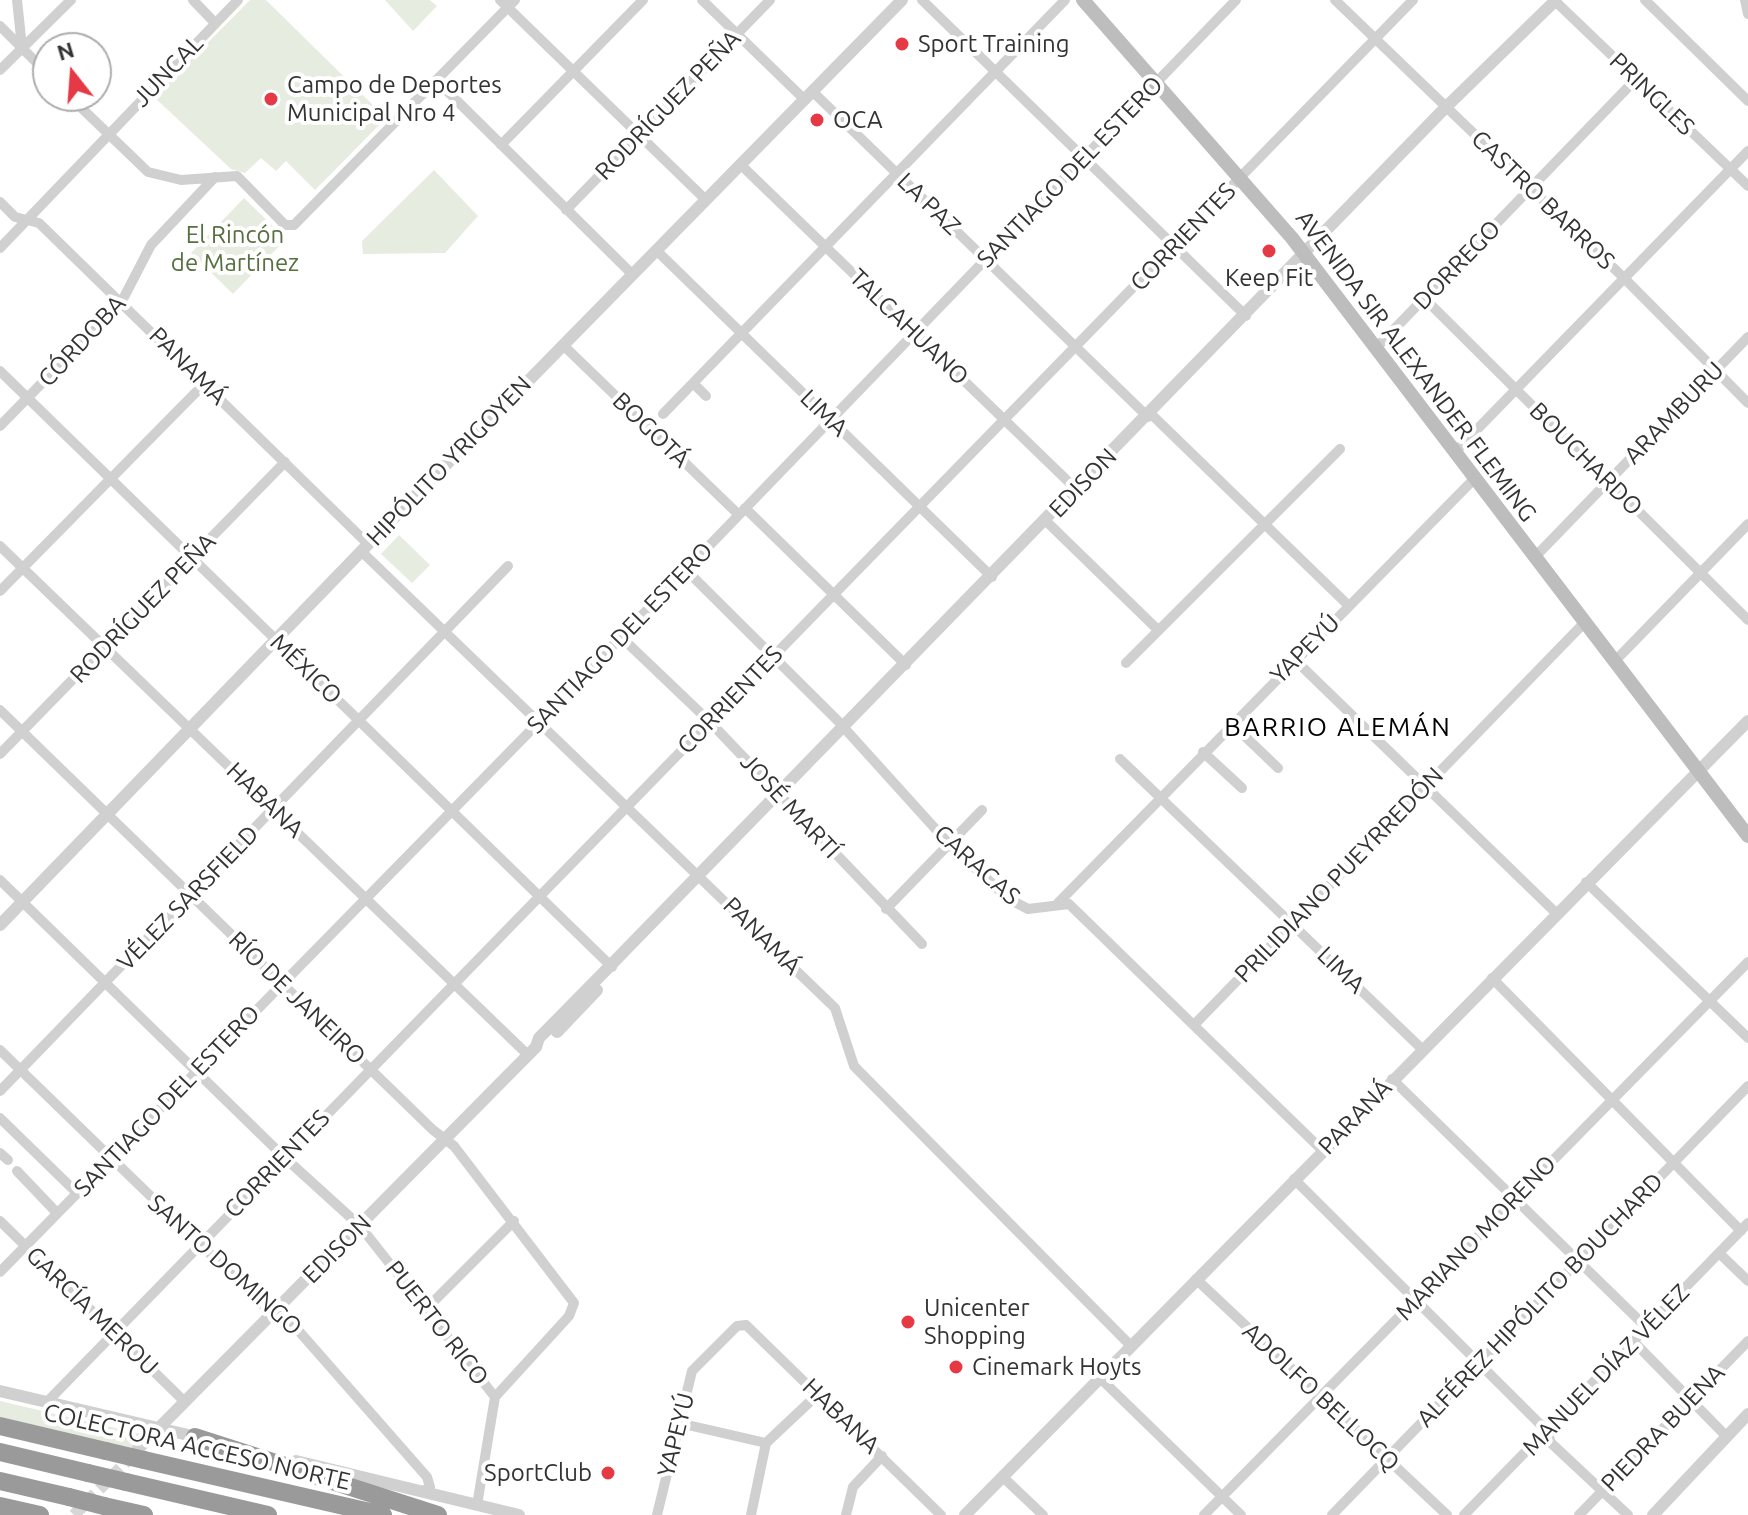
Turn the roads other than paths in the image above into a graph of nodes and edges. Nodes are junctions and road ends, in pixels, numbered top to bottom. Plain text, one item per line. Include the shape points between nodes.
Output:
1 (17, 0) edge
2 (71, 0) edge
3 (193, 0) edge
4 (238, 0) edge
5 (643, 0) edge
6 (702, 0) edge
7 (770, 0) edge
8 (902, 0) edge
9 (922, 0) edge
10 (1065, 0) edge
11 (1083, 0) edge
12 (1236, 0) edge
13 (1335, 0) edge
14 (1413, 0) edge
15 (1556, 0) edge
16 (1645, 0) edge
17 (1745, 0) edge
18 (507, 2) edge
19 (1748, 14) edge
20 (215, 23) junction
21 (0, 26) edge
22 (737, 34) junction
23 (1376, 40) junction
24 (22, 47) junction
25 (32, 57) edge
26 (0, 70) edge
27 (575, 70) junction
28 (996, 72) junction
29 (1636, 79) junction
30 (436, 80) junction
31 (1156, 83) junction
32 (809, 96) junction
33 (1748, 101) edge
34 (1445, 108) junction
35 (84, 112) edge
36 (106, 135) junction
37 (640, 135) junction
38 (501, 145) junction
39 (1748, 151) edge
40 (1084, 158) junction
41 (741, 165) junction
42 (1730, 169) junction
43 (897, 173) junction
44 (215, 177) junction
45 (1241, 178) junction
46 (1748, 186) edge
47 (1531, 188) junction
48 (706, 200) junction
49 (0, 202) edge
50 (566, 210) junction
51 (28, 220) junction
52 (826, 246) junction
53 (1174, 246) junction
54 (0, 248) edge
55 (656, 250) junction
56 (1304, 253) junction
57 (986, 259) junction
58 (632, 274) junction
59 (1624, 278) junction
60 (1424, 298) junction
61 (122, 301) junction
62 (1246, 316) junction
63 (915, 332) junction
64 (742, 333) junction
65 (1748, 337) edge
66 (563, 345) junction
67 (1076, 347) junction
68 (1377, 347) junction
69 (0, 371) edge
70 (1715, 371) junction
71 (205, 383) junction
72 (693, 383) junction
73 (1516, 390) junction
74 (706, 396) dead end
75 (28, 397) junction
76 (1748, 403) edge
77 (663, 414) dead end
78 (1149, 415) junction
79 (1005, 419) junction
80 (831, 420) junction
81 (0, 426) edge
82 (1340, 449) dead end
83 (1455, 452) junction
84 (285, 462) junction
85 (111, 478) junction
86 (1474, 479) junction
87 (1607, 480) junction
88 (1077, 490) junction
89 (920, 506) junction
90 (742, 512) junction
91 (1046, 521) junction
92 (1265, 521) junction
93 (1748, 524) edge
94 (0, 546) edge
95 (364, 547) junction
96 (192, 557) junction
97 (1534, 558) junction
98 (508, 566) dead end
99 (22, 569) junction
100 (686, 570) junction
101 (1701, 573) junction
102 (992, 577) junction
103 (0, 591) edge
104 (833, 594) junction
105 (1349, 606) junction
106 (1748, 620) edge
107 (1584, 623) junction
108 (1158, 630) junction
109 (444, 633) junction
110 (621, 637) junction
111 (275, 640) junction
112 (104, 647) junction
113 (774, 655) junction
114 (1294, 659) junction
115 (1615, 661) junction
116 (1126, 663) dead end
117 (906, 665) junction
118 (0, 710) edge
119 (359, 721) junction
120 (709, 721) junction
121 (1748, 721) edge
122 (538, 723) junction
123 (1231, 723) junction
124 (191, 727) junction
125 (844, 728) junction
126 (22, 731) junction
127 (1203, 752) junction
128 (0, 754) edge
129 (1120, 759) dead end
130 (1278, 768) dead end
131 (1699, 771) junction
132 (1426, 786) junction
133 (1242, 788) dead end
134 (781, 794) junction
135 (1160, 797) junction
136 (625, 807) junction
137 (274, 809) junction
138 (982, 810) dead end
139 (451, 811) junction
140 (107, 815) junction
141 (1748, 836) edge
142 (950, 845) junction
143 (699, 877) junction
144 (0, 880) edge
145 (1586, 882) junction
146 (190, 895) junction
147 (539, 896) junction
148 (366, 898) junction
149 (22, 902) junction
150 (1058, 903) junction
151 (886, 909) junction
152 (1556, 913) junction
153 (1293, 923) junction
154 (0, 925) edge
155 (922, 944) dead end
156 (1748, 962) edge
157 (612, 967) junction
158 (1492, 978) junction
159 (105, 983) junction
160 (453, 983) junction
161 (282, 984) junction
162 (1709, 1000) junction
163 (1194, 1025) junction
164 (1748, 1038) edge
165 (1422, 1049) junction
166 (0, 1050) edge
167 (532, 1051) junction
168 (370, 1069) junction
169 (20, 1070) junction
170 (196, 1072) junction
171 (1392, 1079) junction
172 (1748, 1086) edge
173 (0, 1091) edge
174 (1613, 1098) junction
175 (0, 1118) edge
176 (445, 1138) junction
177 (1322, 1150) junction
178 (284, 1157) junction
179 (111, 1159) junction
180 (1674, 1162) junction
181 (17, 1171) dead end
182 (1294, 1179) junction
183 (77, 1193) junction
184 (1516, 1197) junction
185 (57, 1213) junction
186 (0, 1221) edge
187 (514, 1221) junction
188 (360, 1226) junction
189 (1744, 1227) edge
190 (198, 1245) junction
191 (26, 1246) junction
192 (1719, 1253) junction
193 (1579, 1260) junction
194 (0, 1272) edge
195 (1196, 1279) junction
196 (1748, 1281) edge
197 (1416, 1299) junction
198 (427, 1308) junction
199 (275, 1311) junction
200 (737, 1326) joint
201 (1647, 1328) junction
202 (113, 1332) junction
203 (1748, 1341) edge
204 (1634, 1342) junction
205 (1130, 1345) junction
206 (1479, 1362) junction
207 (1099, 1377) junction
208 (0, 1391) edge
209 (817, 1395) junction
210 (1321, 1396) junction
211 (495, 1397) junction
212 (1690, 1400) junction
213 (47, 1402) junction
214 (185, 1402) junction
215 (1748, 1414) edge
216 (679, 1423) junction
217 (0, 1426) edge
218 (159, 1428) junction
219 (1547, 1431) junction
220 (1726, 1436) junction
221 (195, 1437) junction
222 (766, 1443) junction
223 (0, 1452) edge
224 (141, 1455) junction
225 (882, 1456) junction
226 (1387, 1457) junction
227 (1003, 1477) junction
228 (0, 1481) edge
229 (423, 1491) junction
230 (1603, 1491) junction
231 (1222, 1497) junction
232 (477, 1505) junction
233 (0, 1506) edge
234 (40, 1515) edge
235 (144, 1515) edge
236 (268, 1515) edge
237 (383, 1515) edge
238 (438, 1515) edge
239 (519, 1515) edge
240 (657, 1515) edge
241 (751, 1515) edge
242 (846, 1515) edge
243 (941, 1515) edge
244 (965, 1515) edge
245 (1043, 1515) edge
246 (1204, 1515) edge
247 (1241, 1515) edge
248 (1332, 1515) edge
249 (1447, 1515) edge
250 (1464, 1515) edge
251 (1579, 1515) edge
252 (1628, 1515) edge
253 (1653, 1515) edge

1 - 24 street
2 - 24 street
3 - 20 street
4 - 20 street, JUNCAL
5 - 27 street
6 - 22 street, LA PAZ
7 - 22 street, RODRÍGUEZ PEÑA
8 - 32 street, HIPÓLITO YRIGOYEN
9 - 28 street
10 - 28 street
11 - 31 main road, AVENIDA SIR ALEXANDER FLEMING
12 - 31 street, SANTIAGO DEL ESTERO
13 - 23 street, CASTRO BARROS
14 - 23 street, CORRIENTES
15 - 29 street, PRINGLES
15 - 34 street, EDISON
16 - 33 street
17 - 19 street
18 - 27 street
18 - 30 street
20 - 36 street, JUNCAL
21 - 24 street
22 - 32 street, LA PAZ
22 - 37 street, RODRÍGUEZ PEÑA
23 - 34 street, CASTRO BARROS
23 - 45 street, CORRIENTES
24 - 25 street
24 - 26 street
27 - 37 street
27 - 38 street
28 - 40 street
28 - 43 street
29 - 42 street, PRINGLES
29 - 47 street, DORREGO
30 - 38 street
30 - 44 street via 294,225 285,225 237,176
31 - 40 street, SANTIAGO DEL ESTERO
31 - 45 main road, AVENIDA SIR ALEXANDER FLEMING
32 - 41 street, HIPÓLITO YRIGOYEN
32 - 43 street, LA PAZ
34 - 47 street, CASTRO BARROS
34 - 56 street, EDISON
35 - 36 street
36 - 44 street via 157,177
36 - 51 street, JUNCAL
37 - 48 street
37 - 50 street, RODRÍGUEZ PEÑA
38 - 50 street
39 - 42 street
40 - 53 street
40 - 57 street, SANTIAGO DEL ESTERO
41 - 48 street, HIPÓLITO YRIGOYEN
41 - 52 street, TALCAHUANO
42 - 46 street, PRINGLES
42 - 59 street
43 - 52 street
43 - 57 street, LA PAZ
44 - 61 street, CÓRDOBA via 151,245
45 - 53 street, CORRIENTES
45 - 56 main road, AVENIDA SIR ALEXANDER FLEMING
47 - 59 street, CASTRO BARROS
47 - 60 street, DORREGO
48 - 55 street, HIPÓLITO YRIGOYEN
49 - 51 street, PANAMÁ via 15,217
50 - 58 street
51 - 54 street, JUNCAL
51 - 61 street, PANAMÁ via 39,223
52 - 63 street, TALCAHUANO
52 - 64 street
53 - 62 street
53 - 67 street, CORRIENTES
55 - 58 street, HIPÓLITO YRIGOYEN
55 - 64 street, LIMA
56 - 62 street, EDISON
56 - 68 main road, AVENIDA SIR ALEXANDER FLEMING
57 - 63 street, SANTIAGO DEL ESTERO
57 - 67 street, LA PAZ
58 - 66 street, HIPÓLITO YRIGOYEN
59 - 70 street, CASTRO BARROS
59 - 73 street
60 - 68 street, DORREGO
60 - 73 street, BOUCHARDO
61 - 71 street, PANAMÁ
61 - 75 street, CÓRDOBA
62 - 78 street, EDISON
63 - 79 street, TALCAHUANO
63 - 80 street, SANTIAGO DEL ESTERO
64 - 72 street
64 - 80 street, LIMA
65 - 70 street, ARAMBURU
66 - 90 street, BOGOTÁ
66 - 95 street, HIPÓLITO YRIGOYEN
67 - 78 street, LA PAZ
67 - 79 street, CORRIENTES
68 - 83 main road, AVENIDA SIR ALEXANDER FLEMING
69 - 75 street, MÉXICO
70 - 76 street, CASTRO BARROS
70 - 87 street, ARAMBURU
71 - 84 street, PANAMÁ
71 - 85 street
72 - 74 street
72 - 77 street
73 - 83 street
73 - 87 street, BOUCHARDO
75 - 81 street, CÓRDOBA
75 - 85 street, MÉXICO
78 - 88 street, EDISON
78 - 92 street, LA PAZ
79 - 88 street, TALCAHUANO
79 - 89 street, CORRIENTES
80 - 89 street, LIMA
80 - 90 street, SANTIAGO DEL ESTERO
82 - 92 street
83 - 86 main road, AVENIDA SIR ALEXANDER FLEMING
84 - 95 street, PANAMÁ
84 - 96 street, RODRÍGUEZ PEÑA
85 - 96 street, MÉXICO
85 - 99 street
86 - 97 main road, AVENIDA SIR ALEXANDER FLEMING
86 - 105 street, YAPEYÚ
87 - 97 street, ARAMBURU
87 - 101 street, BOUCHARDO
88 - 91 street, EDISON
89 - 102 street, LIMA
89 - 104 street, CORRIENTES
90 - 100 street, SANTIAGO DEL ESTERO
90 - 104 street, BOGOTÁ
91 - 102 street, EDISON
91 - 108 street
92 - 105 street, LA PAZ
92 - 108 street
93 - 101 street
94 - 99 street, HABANA
95 - 109 street, PANAMÁ
95 - 111 street, HIPÓLITO YRIGOYEN
96 - 111 street, MÉXICO
96 - 112 street, RODRÍGUEZ PEÑA
97 - 107 main road, AVENIDA SIR ALEXANDER FLEMING
98 - 109 street, VÉLEZ SARSFIELD
99 - 103 street
99 - 112 street, HABANA
100 - 110 street, SANTIAGO DEL ESTERO
100 - 113 street, CARACAS
101 - 106 street, BOUCHARDO
101 - 115 street
102 - 117 street, EDISON
104 - 113 street, CORRIENTES
104 - 117 street, BOGOTÁ
105 - 114 street, YAPEYÚ
107 - 115 main road, AVENIDA SIR ALEXANDER FLEMING
107 - 132 street, PRILIDIANO PUEYRREDÓN
108 - 116 street
109 - 119 street, VÉLEZ SARSFIELD
109 - 122 street, PANAMÁ
110 - 120 street, JOSÉ MARTÍ
110 - 122 street, SANTIAGO DEL ESTERO
111 - 119 street, MÉXICO
111 - 124 street, HIPÓLITO YRIGOYEN
112 - 124 street, HABANA
112 - 126 street, RODRÍGUEZ PEÑA
113 - 120 street, CORRIENTES
113 - 125 street, CARACAS
114 - 123 street, YAPEYÚ
114 - 132 street
115 - 131 main road, AVENIDA SIR ALEXANDER FLEMING
117 - 125 street, EDISON
118 - 126 street, RÍO DE JANEIRO
119 - 137 street, VÉLEZ SARSFIELD
119 - 139 street, MÉXICO
120 - 134 street, JOSÉ MARTÍ
120 - 136 street, CORRIENTES
121 - 131 street, PARANÁ
122 - 136 street, PANAMÁ
122 - 139 street, SANTIAGO DEL ESTERO
123 - 127 street, YAPEYÚ
123 - 130 street
124 - 137 street, HABANA
124 - 140 street, HIPÓLITO YRIGOYEN
125 - 134 street, EDISON
125 - 142 street, CARACAS
126 - 128 street, RODRÍGUEZ PEÑA
126 - 140 street, RÍO DE JANEIRO
127 - 133 street
127 - 135 street, YAPEYÚ
129 - 135 street, LIMA
131 - 141 main road, AVENIDA SIR ALEXANDER FLEMING
131 - 145 street, PARANÁ
132 - 152 street
132 - 153 street, PRILIDIANO PUEYRREDÓN
134 - 143 street, EDISON
134 - 151 street, JOSÉ MARTÍ
135 - 150 street, YAPEYÚ
135 - 153 street, LIMA
136 - 143 street, PANAMÁ
136 - 147 street, CORRIENTES
137 - 146 street, VÉLEZ SARSFIELD
137 - 148 street, HABANA
138 - 142 street
139 - 147 street, MÉXICO
139 - 148 street, SANTIAGO DEL ESTERO
140 - 146 street, RÍO DE JANEIRO
140 - 149 street, HIPÓLITO YRIGOYEN
142 - 150 street, CARACAS via 1021,907 1040,909
142 - 151 street
143 - 157 street, EDISON
143 - 205 street, PANAMÁ via 835,1008 854,1066
144 - 149 street, PUERTO RICO
145 - 152 street, PARANÁ
145 - 162 street
146 - 159 street, VÉLEZ SARSFIELD
146 - 161 street, RÍO DE JANEIRO
147 - 157 street, MÉXICO
147 - 160 street, CORRIENTES
148 - 160 street, HABANA
148 - 161 street, SANTIAGO DEL ESTERO
149 - 154 street, HIPÓLITO YRIGOYEN
149 - 159 street, PUERTO RICO
150 - 163 street, CARACAS via 1069,904
151 - 155 street, JOSÉ MARTÍ
152 - 158 street, PARANÁ
153 - 163 street, PRILIDIANO PUEYRREDÓN
153 - 165 street, LIMA
156 - 162 street, MARIANO MORENO
157 - 167 street, EDISON via 612,975
158 - 165 street, PARANÁ
158 - 174 street
159 - 169 street, VÉLEZ SARSFIELD
159 - 170 street, PUERTO RICO
160 - 167 street, HABANA
160 - 168 street, CORRIENTES
161 - 168 street, RÍO DE JANEIRO
161 - 170 street, SANTIAGO DEL ESTERO
162 - 164 street
162 - 174 street, MARIANO MORENO
163 - 177 street, CARACAS
165 - 171 street, PARANÁ
166 - 169 street, SANTO DOMINGO
167 - 176 street, EDISON
168 - 176 street, RÍO DE JANEIRO
168 - 178 street, CORRIENTES
169 - 173 street, VÉLEZ SARSFIELD
169 - 179 street, SANTO DOMINGO
170 - 178 street, PUERTO RICO
170 - 179 street, SANTIAGO DEL ESTERO
171 - 177 street, PARANÁ
171 - 184 street
172 - 180 street, ALFÉREZ HIPÓLITO BOUCHARD
174 - 180 street
174 - 184 street, MARIANO MORENO
175 - 183 street
176 - 187 street, RÍO DE JANEIRO
176 - 188 street, EDISON
177 - 182 street, PARANÁ
178 - 188 street, PUERTO RICO
178 - 190 street, CORRIENTES
179 - 183 street, SANTIAGO DEL ESTERO
179 - 190 street, SANTO DOMINGO
180 - 189 street
180 - 193 street, ALFÉREZ HIPÓLITO BOUCHARD
181 - 185 street
182 - 195 street, PARANÁ
182 - 197 street
183 - 185 street, SANTIAGO DEL ESTERO
184 - 193 street
184 - 197 street, MARIANO MORENO
185 - 191 street, SANTIAGO DEL ESTERO
186 - 191 street, GARCÍA MEROU
187 - 198 street
187 - 211 street, RÍO DE JANEIRO via 574,1303 569,1316
188 - 198 street, PUERTO RICO
188 - 199 street, EDISON
189 - 192 street, MANUEL DÍAZ VÉLEZ
190 - 199 street, SANTO DOMINGO
190 - 202 street, CORRIENTES
191 - 194 street, SANTIAGO DEL ESTERO
191 - 202 street, GARCÍA MEROU
192 - 196 street
192 - 201 street, MANUEL DÍAZ VÉLEZ
193 - 201 street
193 - 206 street, ALFÉREZ HIPÓLITO BOUCHARD
195 - 205 street, PARANÁ
195 - 210 street, ADOLFO BELLOCQ
197 - 206 street
197 - 210 street, MARIANO MORENO
198 - 211 street, PUERTO RICO
199 - 214 street, EDISON
199 - 229 street, SANTO DOMINGO via 283,1313 427,1477 430,1487
200 - 209 street, HABANA via 754,1330
200 - 216 street, YAPEYÚ via 692,1371
201 - 204 street, MANUEL DÍAZ VÉLEZ
202 - 213 street, CORRIENTES
202 - 214 street, GARCÍA MEROU
203 - 212 street, PIEDRA BUENA
204 - 212 street
204 - 219 street, MANUEL DÍAZ VÉLEZ
205 - 207 street, PARANÁ
206 - 219 street
206 - 226 street, ALFÉREZ HIPÓLITO BOUCHARD
207 - 227 street, PARANÁ
207 - 231 street
208 - 213 street
209 - 222 street
209 - 225 street, HABANA
210 - 226 street, ADOLFO BELLOCQ
210 - 231 street, MARIANO MORENO
211 - 232 street
212 - 220 street
212 - 230 street, PIEDRA BUENA
213 - 218 street
214 - 218 street, EDISON
215 - 220 street
216 - 222 street
216 - 240 street, YAPEYÚ
217 - 224 highway, COLECTORA ACCESO NORTE, bridge
218 - 221 street
218 - 224 street, EDISON
219 - 230 street via 1551,1443
219 - 250 street, MANUEL DÍAZ VÉLEZ
220 - 253 street
221 - 229 street
221 - 238 highway
222 - 241 street
223 - 236 highway, bridge
224 - 237 highway, COLECTORA ACCESO NORTE
225 - 242 street via 853,1487
225 - 243 street, HABANA
226 - 248 street, ALFÉREZ HIPÓLITO BOUCHARD
226 - 249 street, ADOLFO BELLOCQ
227 - 244 street, PARANÁ
227 - 245 street
228 - 235 highway, bridge
229 - 232 street
230 - 251 street, PIEDRA BUENA
230 - 252 street
231 - 246 street, MARIANO MORENO
231 - 247 street
232 - 239 street
233 - 234 highway

